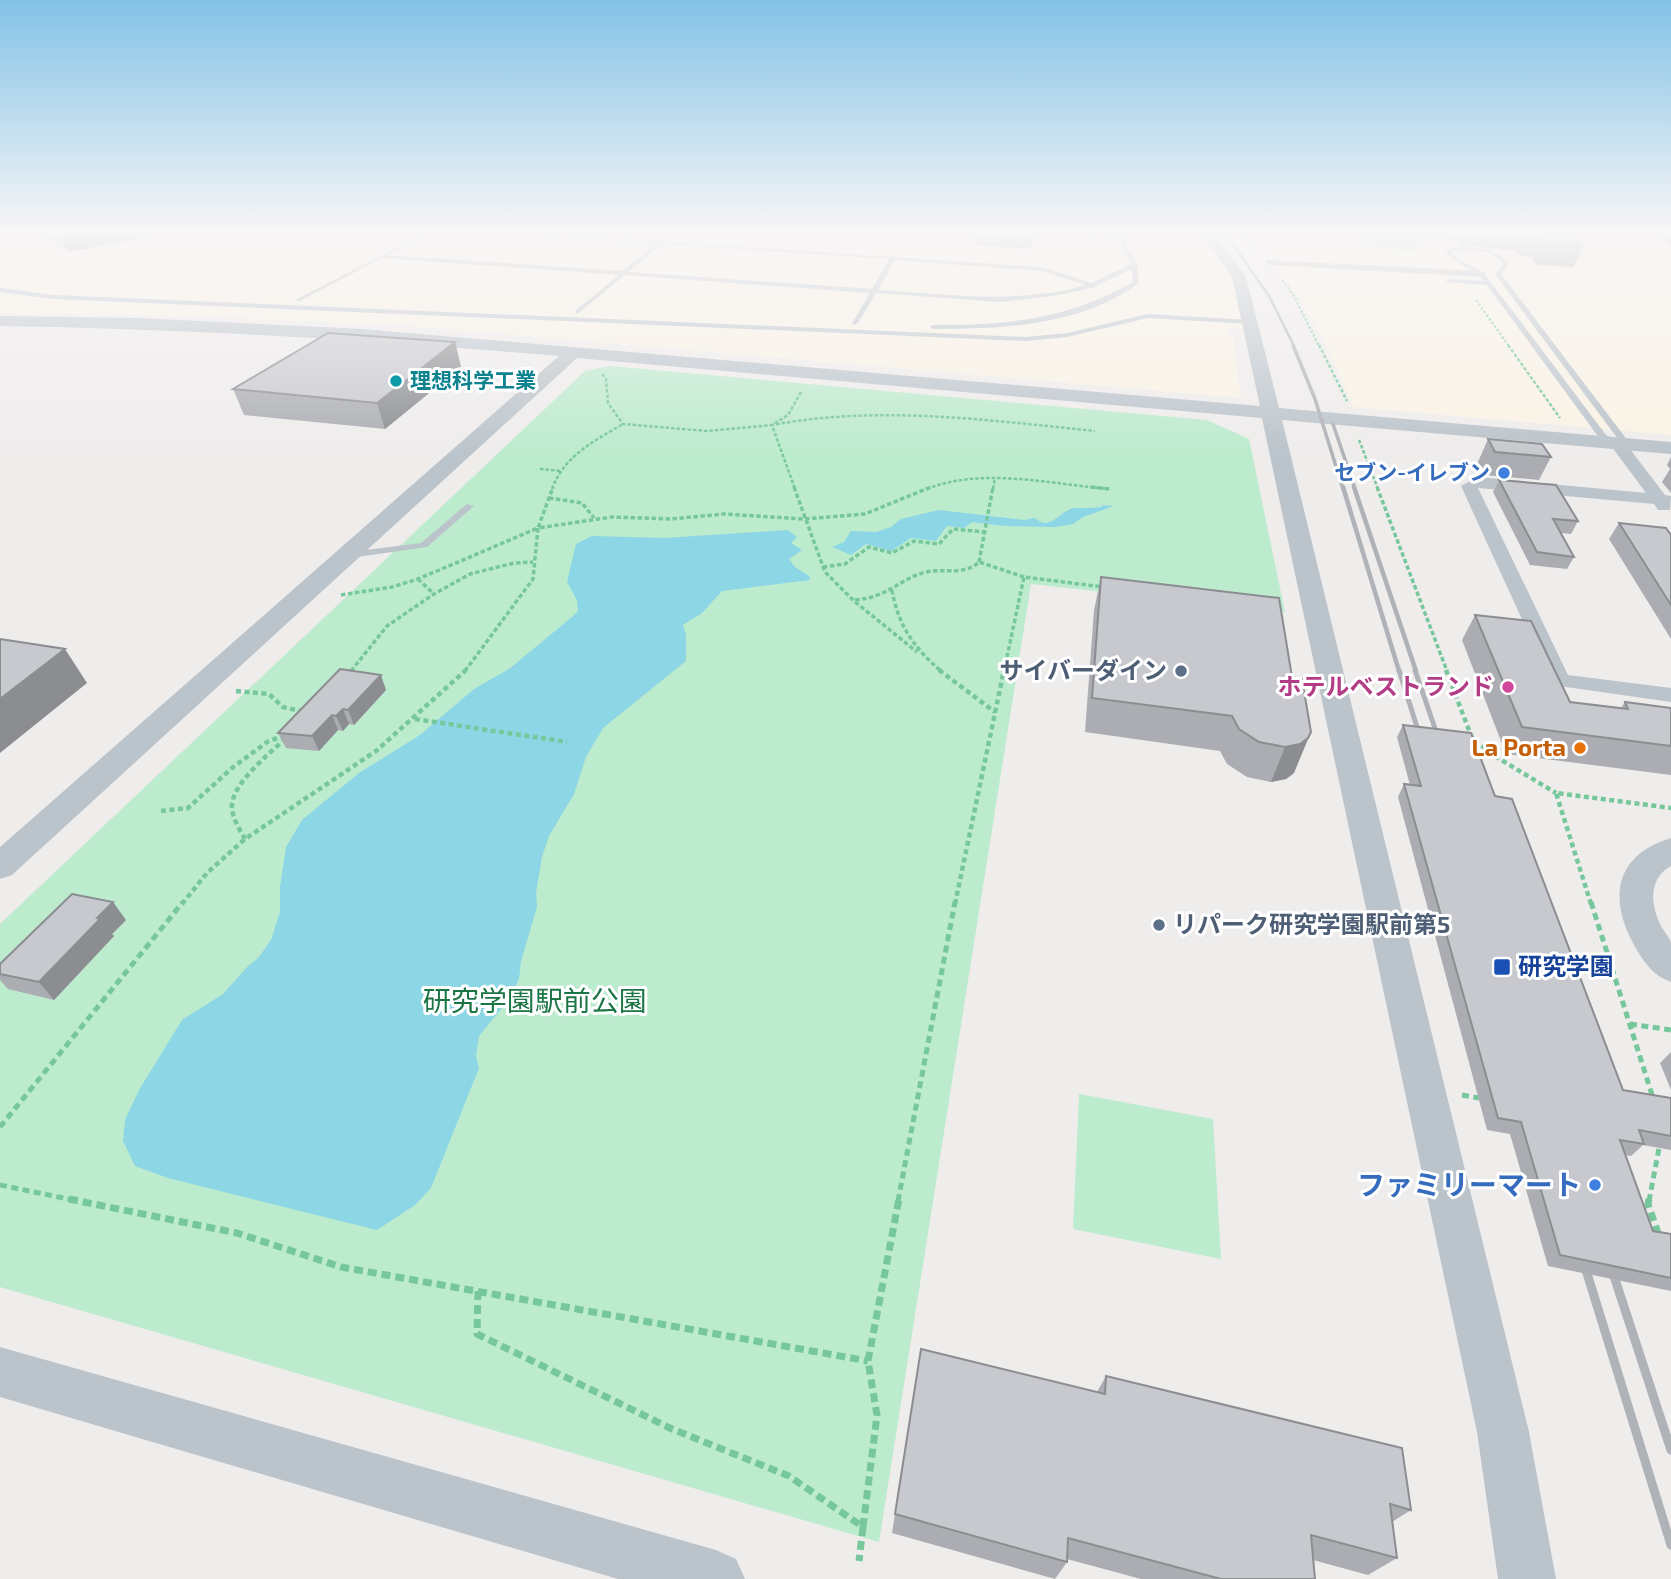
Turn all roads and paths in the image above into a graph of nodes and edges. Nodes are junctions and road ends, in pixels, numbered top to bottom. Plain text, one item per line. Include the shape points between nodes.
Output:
1 (294, 308) edge
2 (477, 308) edge
3 (582, 308) edge
4 (864, 308) edge
5 (1085, 308) edge
6 (1247, 308) edge
7 (1300, 308) edge
8 (1480, 308) edge
9 (1507, 308) edge
10 (1523, 308) edge
11 (577, 312) junction
12 (0, 321) edge
13 (1250, 322) junction
14 (855, 323) junction
15 (576, 351) junction
16 (600, 372) dead end
17 (801, 392) dead end
18 (1351, 410) dead end
19 (1270, 413) junction
20 (623, 424) junction
21 (772, 425) junction
22 (1565, 425) dead end
23 (1356, 429) dead end
24 (1095, 431) dead end
25 (1618, 443) junction
26 (1671, 448) edge
27 (540, 469) dead end
28 (561, 471) junction
29 (995, 478) junction
30 (1109, 489) dead end
31 (549, 498) junction
32 (1665, 500) edge
33 (470, 506) dead end
34 (1671, 515) edge
35 (594, 518) junction
36 (804, 519) junction
37 (538, 528) junction
38 (985, 532) junction
39 (346, 556) junction
40 (533, 562) junction
41 (979, 562) junction
42 (823, 567) junction
43 (1024, 577) junction
44 (418, 579) junction
45 (1104, 587) edge
46 (892, 590) junction
47 (434, 593) junction
48 (337, 596) dead end
49 (854, 600) junction
50 (916, 652) junction
51 (347, 676) edge
52 (235, 690) dead end
53 (1671, 695) edge
54 (995, 712) junction
55 (414, 719) junction
56 (301, 723) edge
57 (567, 742) dead end
58 (1556, 793) junction
59 (1671, 808) edge
60 (161, 811) dead end
61 (245, 839) junction
62 (1671, 850) edge
63 (0, 866) edge
64 (1671, 967) edge
65 (1630, 1024) junction
66 (1671, 1030) edge
67 (1459, 1095) dead end
68 (1479, 1098) dead end
69 (1659, 1114) edge
70 (0, 1127) edge
71 (1660, 1140) edge
72 (0, 1185) edge
73 (1664, 1248) edge
74 (478, 1291) junction
75 (868, 1361) junction
76 (0, 1372) edge
77 (863, 1527) junction
78 (859, 1561) dead end
79 (716, 1579) edge
80 (1527, 1579) edge

1 - 13 lane via 1026,339 1067,335 1148,316
2 - 11 lane
3 - 11 lane
4 - 14 lane
5 - 14 lane via 1009,325
6 - 13 street
7 - 18 path
8 - 22 path
9 - 25 lane via 1603,437
10 - 25 lane via 1622,439
11 - 14 lane
12 - 15 street via 282,329
13 - 19 street
15 - 19 street
15 - 39 street
16 - 20 path via 606,379 608,403
17 - 21 path via 788,415
19 - 25 street
19 - 80 street via 1503,1432
20 - 21 path via 707,431
20 - 28 path via 584,447
21 - 24 path via 810,416 871,413
21 - 36 path
23 - 58 path via 1472,738
25 - 26 street
25 - 32 street
27 - 28 path
28 - 31 path
29 - 30 path
29 - 36 path via 947,481 865,514
29 - 38 path
31 - 35 path via 582,503
31 - 37 path
32 - 34 street
32 - 53 street via 1478,482 1469,486 1560,680
33 - 39 lane via 424,545
35 - 36 path via 724,514
35 - 37 path
36 - 42 path
37 - 40 path
37 - 44 path
38 - 41 path
38 - 42 path via 953,529 939,544 914,541 892,553 869,547 845,564
39 - 63 street
40 - 47 path via 470,574
40 - 55 path via 533,579 511,610 464,671
41 - 43 path
41 - 46 path via 967,571 912,576
42 - 49 path
43 - 45 path
43 - 54 path
44 - 47 path
44 - 48 path
46 - 49 path
46 - 50 path via 893,605
47 - 51 path via 387,626
49 - 50 path
50 - 54 path
52 - 56 path via 270,694 283,707 310,713
54 - 75 path
55 - 57 path
55 - 61 path via 376,751
58 - 59 path
58 - 65 path
60 - 61 path via 188,808 248,755 292,732 232,802
61 - 70 path via 207,873
62 - 64 street via 1646,865 1634,894 1653,945
65 - 66 path
65 - 69 path
67 - 68 path
71 - 73 path via 1648,1204
72 - 74 path via 237,1233 341,1267
74 - 75 path
74 - 77 path via 477,1334 672,1429 789,1476
75 - 77 path via 877,1415
76 - 79 street
77 - 78 path

